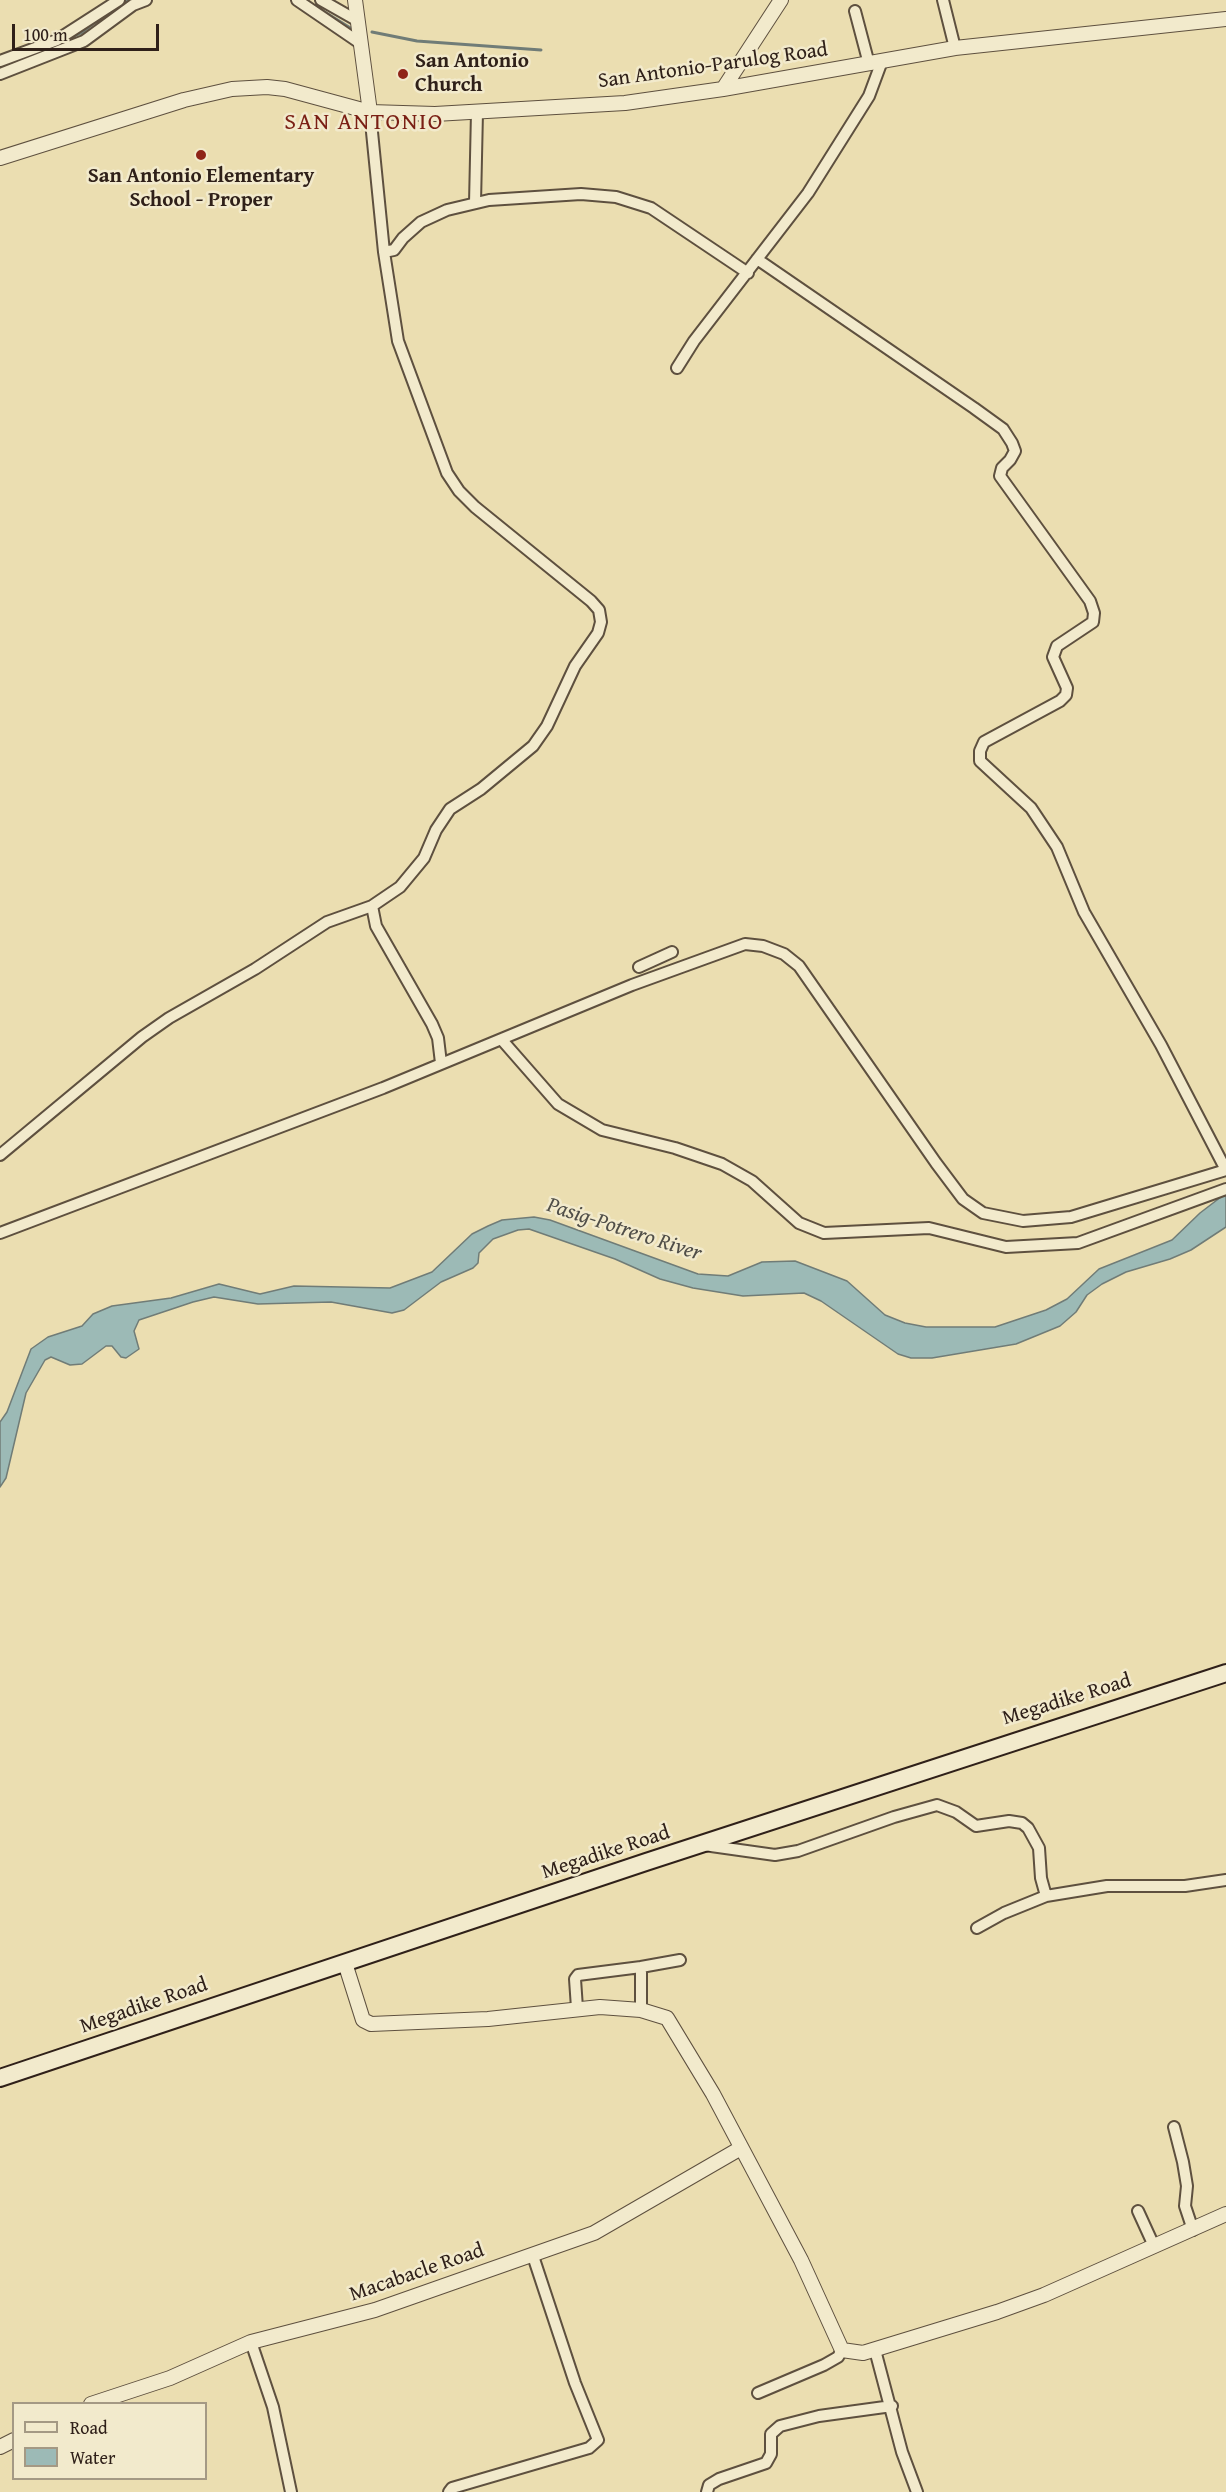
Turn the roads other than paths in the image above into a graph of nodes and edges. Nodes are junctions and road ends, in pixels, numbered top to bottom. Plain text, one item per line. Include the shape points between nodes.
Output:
1 (118, 0) edge
2 (146, 0) edge
3 (297, 0) edge
4 (321, 0) edge
5 (355, 0) edge
6 (781, 0) edge
7 (943, 0) edge
8 (855, 11) dead end
9 (1226, 19) edge
10 (358, 21) junction
11 (360, 43) junction
12 (955, 48) junction
13 (0, 61) edge
14 (876, 63) junction
15 (0, 74) edge
16 (723, 89) junction
17 (370, 112) junction
18 (477, 112) junction
19 (0, 158) edge
20 (475, 203) junction
21 (384, 252) junction
22 (757, 259) junction
23 (748, 273) junction
24 (677, 368) dead end
25 (372, 906) junction
26 (672, 952) dead end
27 (639, 968) dead end
28 (502, 1040) junction
29 (441, 1063) junction
30 (0, 1155) edge
31 (1226, 1170) edge
32 (1226, 1189) edge
33 (0, 1233) edge
34 (1226, 1673) edge
35 (704, 1845) junction
36 (1226, 1880) edge
37 (1046, 1896) junction
38 (977, 1928) dead end
39 (680, 1960) dead end
40 (345, 1963) junction
41 (641, 1967) junction
42 (577, 2008) junction
43 (641, 2010) junction
44 (0, 2078) edge
45 (1174, 2127) dead end
46 (741, 2148) junction
47 (1138, 2211) dead end
48 (1226, 2214) edge
49 (1193, 2230) junction
50 (1154, 2246) junction
51 (534, 2256) junction
52 (252, 2342) junction
53 (842, 2350) junction
54 (875, 2350) junction
55 (758, 2393) dead end
56 (95, 2402) edge
57 (892, 2406) junction
58 (291, 2492) edge
59 (449, 2492) edge
60 (707, 2492) edge
61 (917, 2492) edge

1 - 13 street via 57,40
2 - 15 street via 133,5 84,41
3 - 11 street
4 - 10 street
5 - 10 street
6 - 16 street
7 - 12 street
8 - 14 street
9 - 12 street, San Antonio-Parulog Road
10 - 11 street
11 - 17 street
12 - 14 street, San Antonio-Parulog Road
14 - 16 street, San Antonio-Parulog Road
14 - 22 street via 860,111 808,193
16 - 18 street, San Antonio-Parulog Road via 625,103
17 - 18 street, San Antonio-Parulog Road
17 - 19 street, San Antonio-Parulog Road via 285,89 232,88
17 - 21 street
18 - 20 street
20 - 21 street via 421,222 394,250
20 - 23 street via 581,195 616,197 651,208
21 - 25 street via 399,341 447,473 475,507 591,601 599,610 601,622 533,746 450,809 414,873
22 - 23 street
22 - 31 street via 1004,429 1012,442 1015,451 1000,476 1094,613 1093,622 1057,646 1053,657 1067,688 1066,695 984,742 980,761 1031,808 1057,847 1084,912 1161,1045
23 - 24 street
25 - 29 street via 376,926 432,1024
25 - 30 street via 327,922 169,1018
26 - 27 street
28 - 29 street
28 - 31 street via 745,944 763,946 784,954 799,966 936,1163 963,1199 983,1213 1023,1221 1071,1217
28 - 32 street via 558,1104 602,1130 722,1164 752,1181 799,1223 824,1233 929,1228 1006,1247 1078,1243
29 - 33 street
34 - 35 main road, Megadike Road via 1016,1739
35 - 37 street via 764,1855 787,1853 937,1805 976,1826 1009,1821 1028,1828 1039,1848
35 - 40 main road, Megadike Road
36 - 37 street via 1185,1886 1107,1886
37 - 38 street
39 - 41 street
40 - 42 street via 363,2020 370,2024 489,2019
40 - 44 main road, Megadike Road
41 - 42 street via 578,1976
41 - 43 street
42 - 43 street
43 - 46 street via 659,2014 674,2026
45 - 49 street via 1187,2186 1185,2206
46 - 51 street, Macabacle Road via 594,2233
46 - 53 street via 801,2259
47 - 50 street
48 - 49 street
49 - 50 street
50 - 54 street via 1044,2295
51 - 52 street, Macabacle Road via 375,2310
51 - 59 street via 598,2440 589,2448
52 - 56 street, Macabacle Road via 170,2378
52 - 58 street via 273,2407
53 - 54 street
53 - 55 street via 824,2365
54 - 57 street
57 - 60 street via 780,2426 771,2434 771,2454 766,2463 719,2479 709,2485
57 - 61 street

